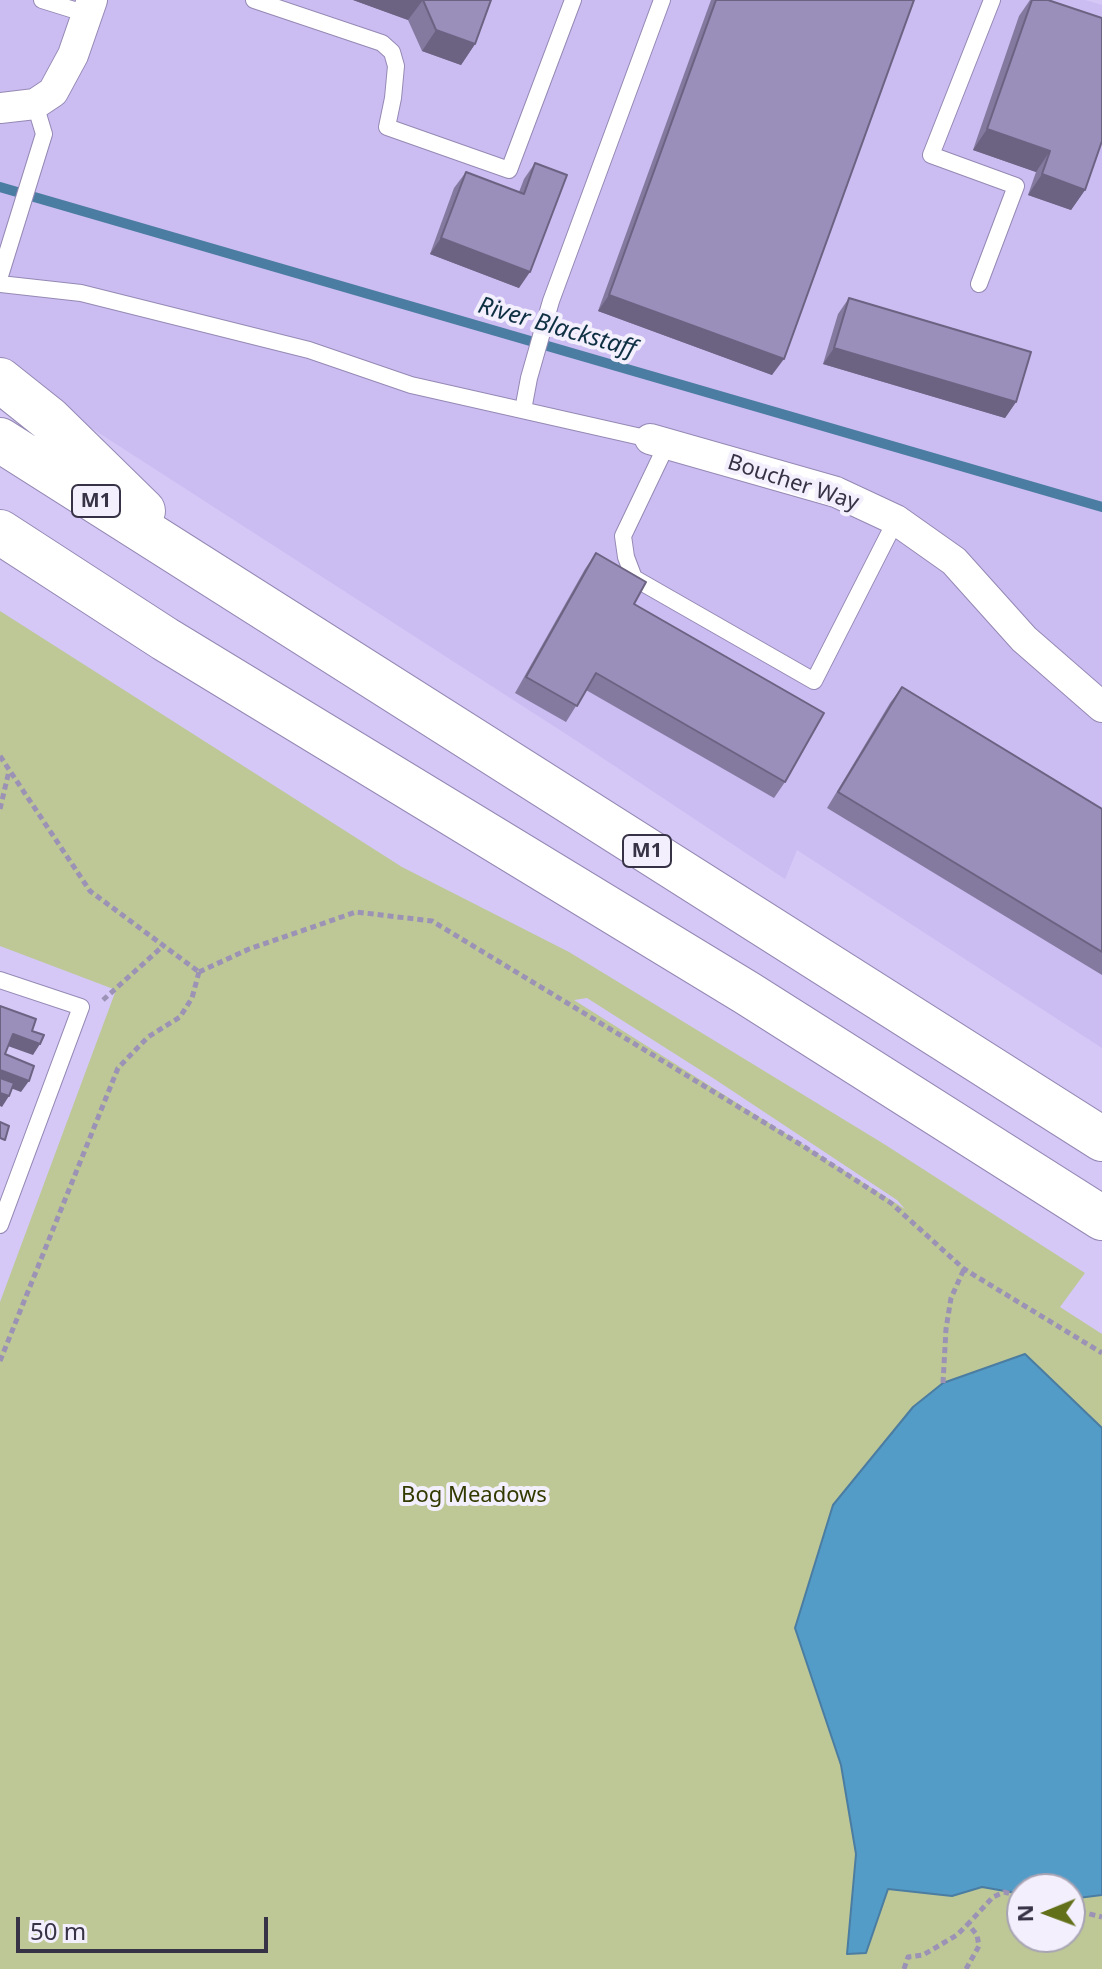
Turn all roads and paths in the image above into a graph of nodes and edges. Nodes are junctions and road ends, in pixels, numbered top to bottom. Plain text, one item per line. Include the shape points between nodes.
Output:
1 (42, 0) edge
2 (254, 0) edge
3 (573, 0) edge
4 (662, 0) edge
5 (992, 0) edge
6 (90, 7) edge
7 (35, 104) junction
8 (0, 108) edge
9 (0, 276) edge
10 (0, 284) edge
11 (979, 284) dead end
12 (0, 380) edge
13 (523, 410) junction
14 (0, 440) edge
15 (658, 441) junction
16 (896, 520) junction
17 (0, 532) edge
18 (0, 560) edge
19 (191, 562) junction
20 (165, 639) junction
21 (1102, 707) edge
22 (0, 756) edge
23 (9, 770) junction
24 (0, 809) edge
25 (199, 972) junction
26 (0, 980) edge
27 (1102, 1139) edge
28 (1102, 1218) edge
29 (0, 1225) edge
30 (964, 1269) junction
31 (1102, 1353) edge
32 (0, 1361) edge
33 (943, 1383) dead end
34 (1006, 1893) edge
35 (968, 1924) junction
36 (904, 1969) edge
37 (966, 1969) edge

1 - 6 lane
2 - 3 lane via 382,43 396,66 387,127 509,170
4 - 13 lane via 551,301
5 - 11 lane via 931,155 1016,186
6 - 7 street via 53,92
7 - 8 street
7 - 9 lane via 44,134
10 - 13 lane via 81,293 309,350 411,385
12 - 19 highway via 122,487
13 - 15 lane
14 - 19 highway, M1
15 - 16 street, Boucher Way via 836,492
15 - 16 lane via 623,536 634,578 814,681
16 - 21 street, Boucher Way via 954,561 1024,639
17 - 20 highway
18 - 20 highway
19 - 27 highway, M1
20 - 28 highway via 747,993
22 - 23 path
23 - 24 path
23 - 25 path via 90,891
25 - 30 path via 356,912 432,921 891,1203
25 - 32 path via 180,1017 148,1037 118,1068
26 - 29 lane via 81,1007
30 - 31 path
30 - 33 path via 951,1298
34 - 35 path via 993,1897
35 - 36 path via 923,1955 908,1957
35 - 37 path via 979,1946

